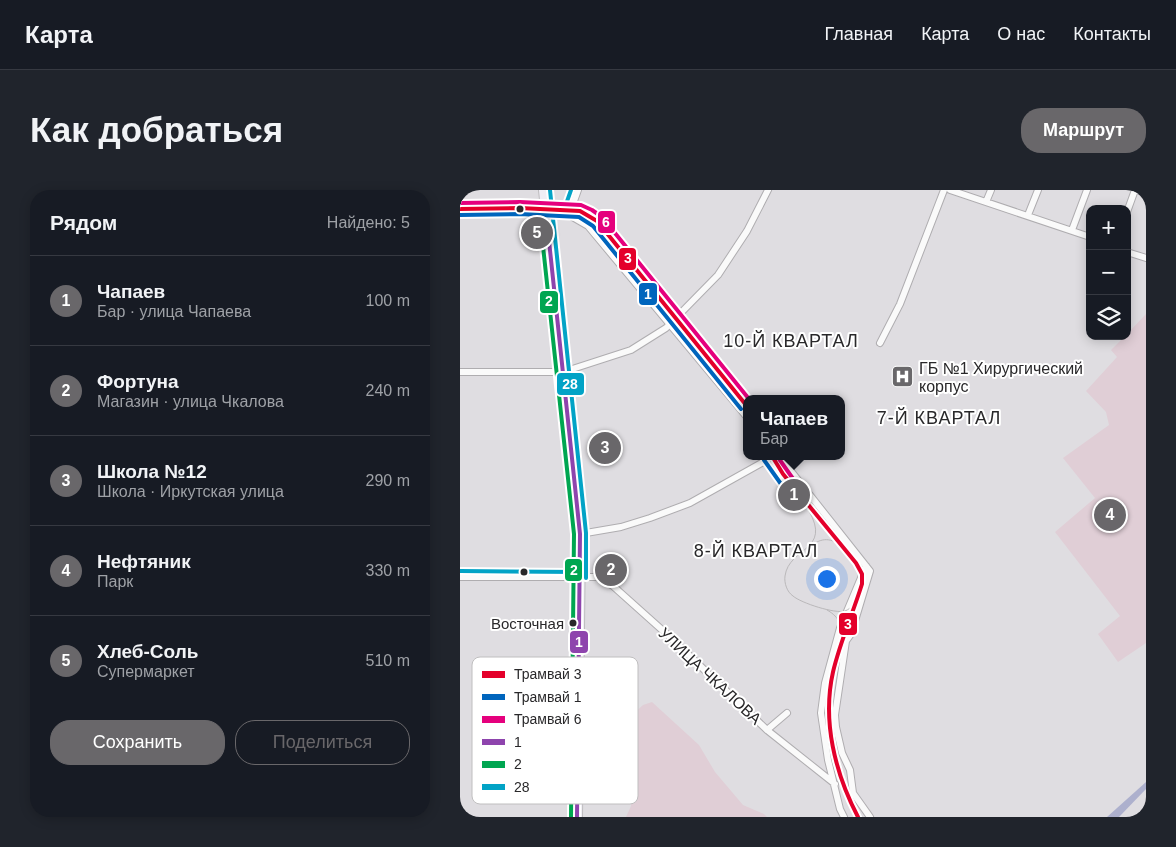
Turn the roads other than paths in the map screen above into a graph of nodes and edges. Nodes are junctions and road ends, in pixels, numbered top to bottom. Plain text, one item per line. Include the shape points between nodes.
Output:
1 (544, 190) edge
2 (578, 190) edge
3 (768, 190) edge
4 (944, 190) edge
5 (950, 190) edge
6 (991, 190) edge
7 (1038, 190) edge
8 (1087, 190) edge
9 (1135, 190) edge
10 (986, 202) junction
11 (460, 204) edge
12 (1130, 205) edge
13 (545, 208) junction
14 (460, 212) edge
15 (569, 214) junction
16 (1028, 215) junction
17 (1072, 230) junction
18 (1086, 235) edge
19 (1131, 253) edge
20 (1146, 258) edge
21 (670, 324) junction
22 (880, 343) dead end
23 (460, 372) edge
24 (562, 372) junction
25 (743, 412) edge
26 (767, 460) edge
27 (782, 460) edge
28 (580, 534) junction
29 (868, 568) junction
30 (460, 577) edge
31 (580, 578) junction
32 (579, 657) edge
33 (786, 713) dead end
34 (768, 730) junction
35 (835, 784) junction
36 (577, 804) edge
37 (577, 817) edge
38 (844, 817) edge
39 (870, 817) edge

1 - 13 main road
2 - 15 street
3 - 21 street via 747,231 718,275
4 - 22 street via 900,304
5 - 10 street
6 - 10 street
7 - 16 street
8 - 17 street
9 - 12 street
10 - 16 street
11 - 13 street
13 - 14 street
13 - 15 street
13 - 24 main road
15 - 21 street via 588,226
16 - 17 street
17 - 18 street
19 - 20 street
21 - 24 street via 631,350
21 - 25 street
23 - 24 street
24 - 28 main road
26 - 28 street via 690,503 621,527
27 - 29 street
28 - 31 main road
29 - 35 street via 840,628 825,683 821,712
29 - 39 street via 851,634 846,641 835,715 854,793
30 - 31 street, УЛИЦА ЧКАЛОВА
31 - 32 main road
31 - 34 street, УЛИЦА ЧКАЛОВА via 598,577 613,586
33 - 34 street
34 - 35 street, УЛИЦА ЧКАЛОВА
35 - 38 street
36 - 37 main road

